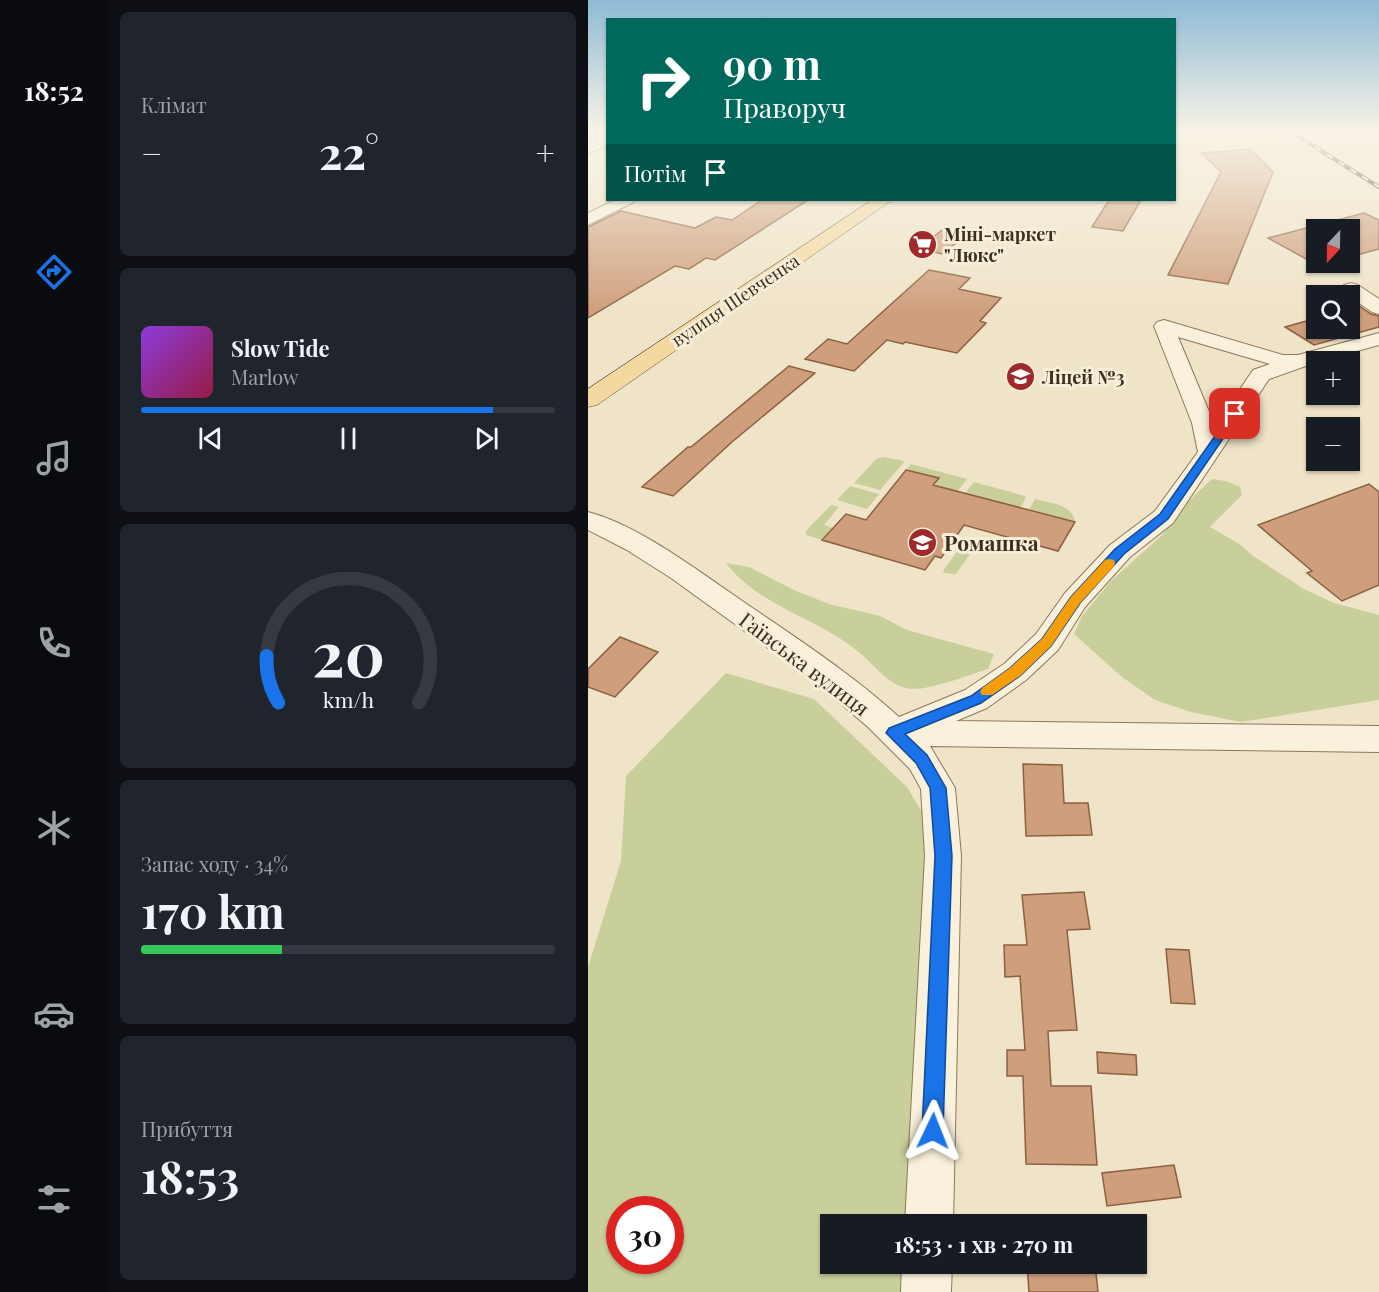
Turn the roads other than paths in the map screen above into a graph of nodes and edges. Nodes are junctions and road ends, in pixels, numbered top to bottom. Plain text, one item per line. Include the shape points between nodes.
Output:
1 (624, 201) edge
2 (882, 201) edge
3 (588, 220) edge
4 (1360, 295) edge
5 (1379, 308) edge
6 (1379, 339) edge
7 (1299, 361) junction
8 (588, 400) edge
9 (1210, 452) junction
10 (588, 520) edge
11 (894, 733) junction
12 (1379, 739) edge
13 (929, 1214) edge
14 (927, 1274) edge
15 (926, 1292) edge

1 - 3 street
2 - 8 main road, вулиця Шевченка
4 - 5 street
6 - 7 street
7 - 9 street via 1260,375
7 - 9 street via 1281,361 1164,326 1203,423
9 - 11 street via 1164,517 1120,551 1076,600 1047,642 1015,672 976,699
10 - 11 street, Гаївська вулиця via 681,572 825,673
11 - 12 street
11 - 13 street, Гаївська вулиця via 922,759 938,788 943,856
14 - 15 street

